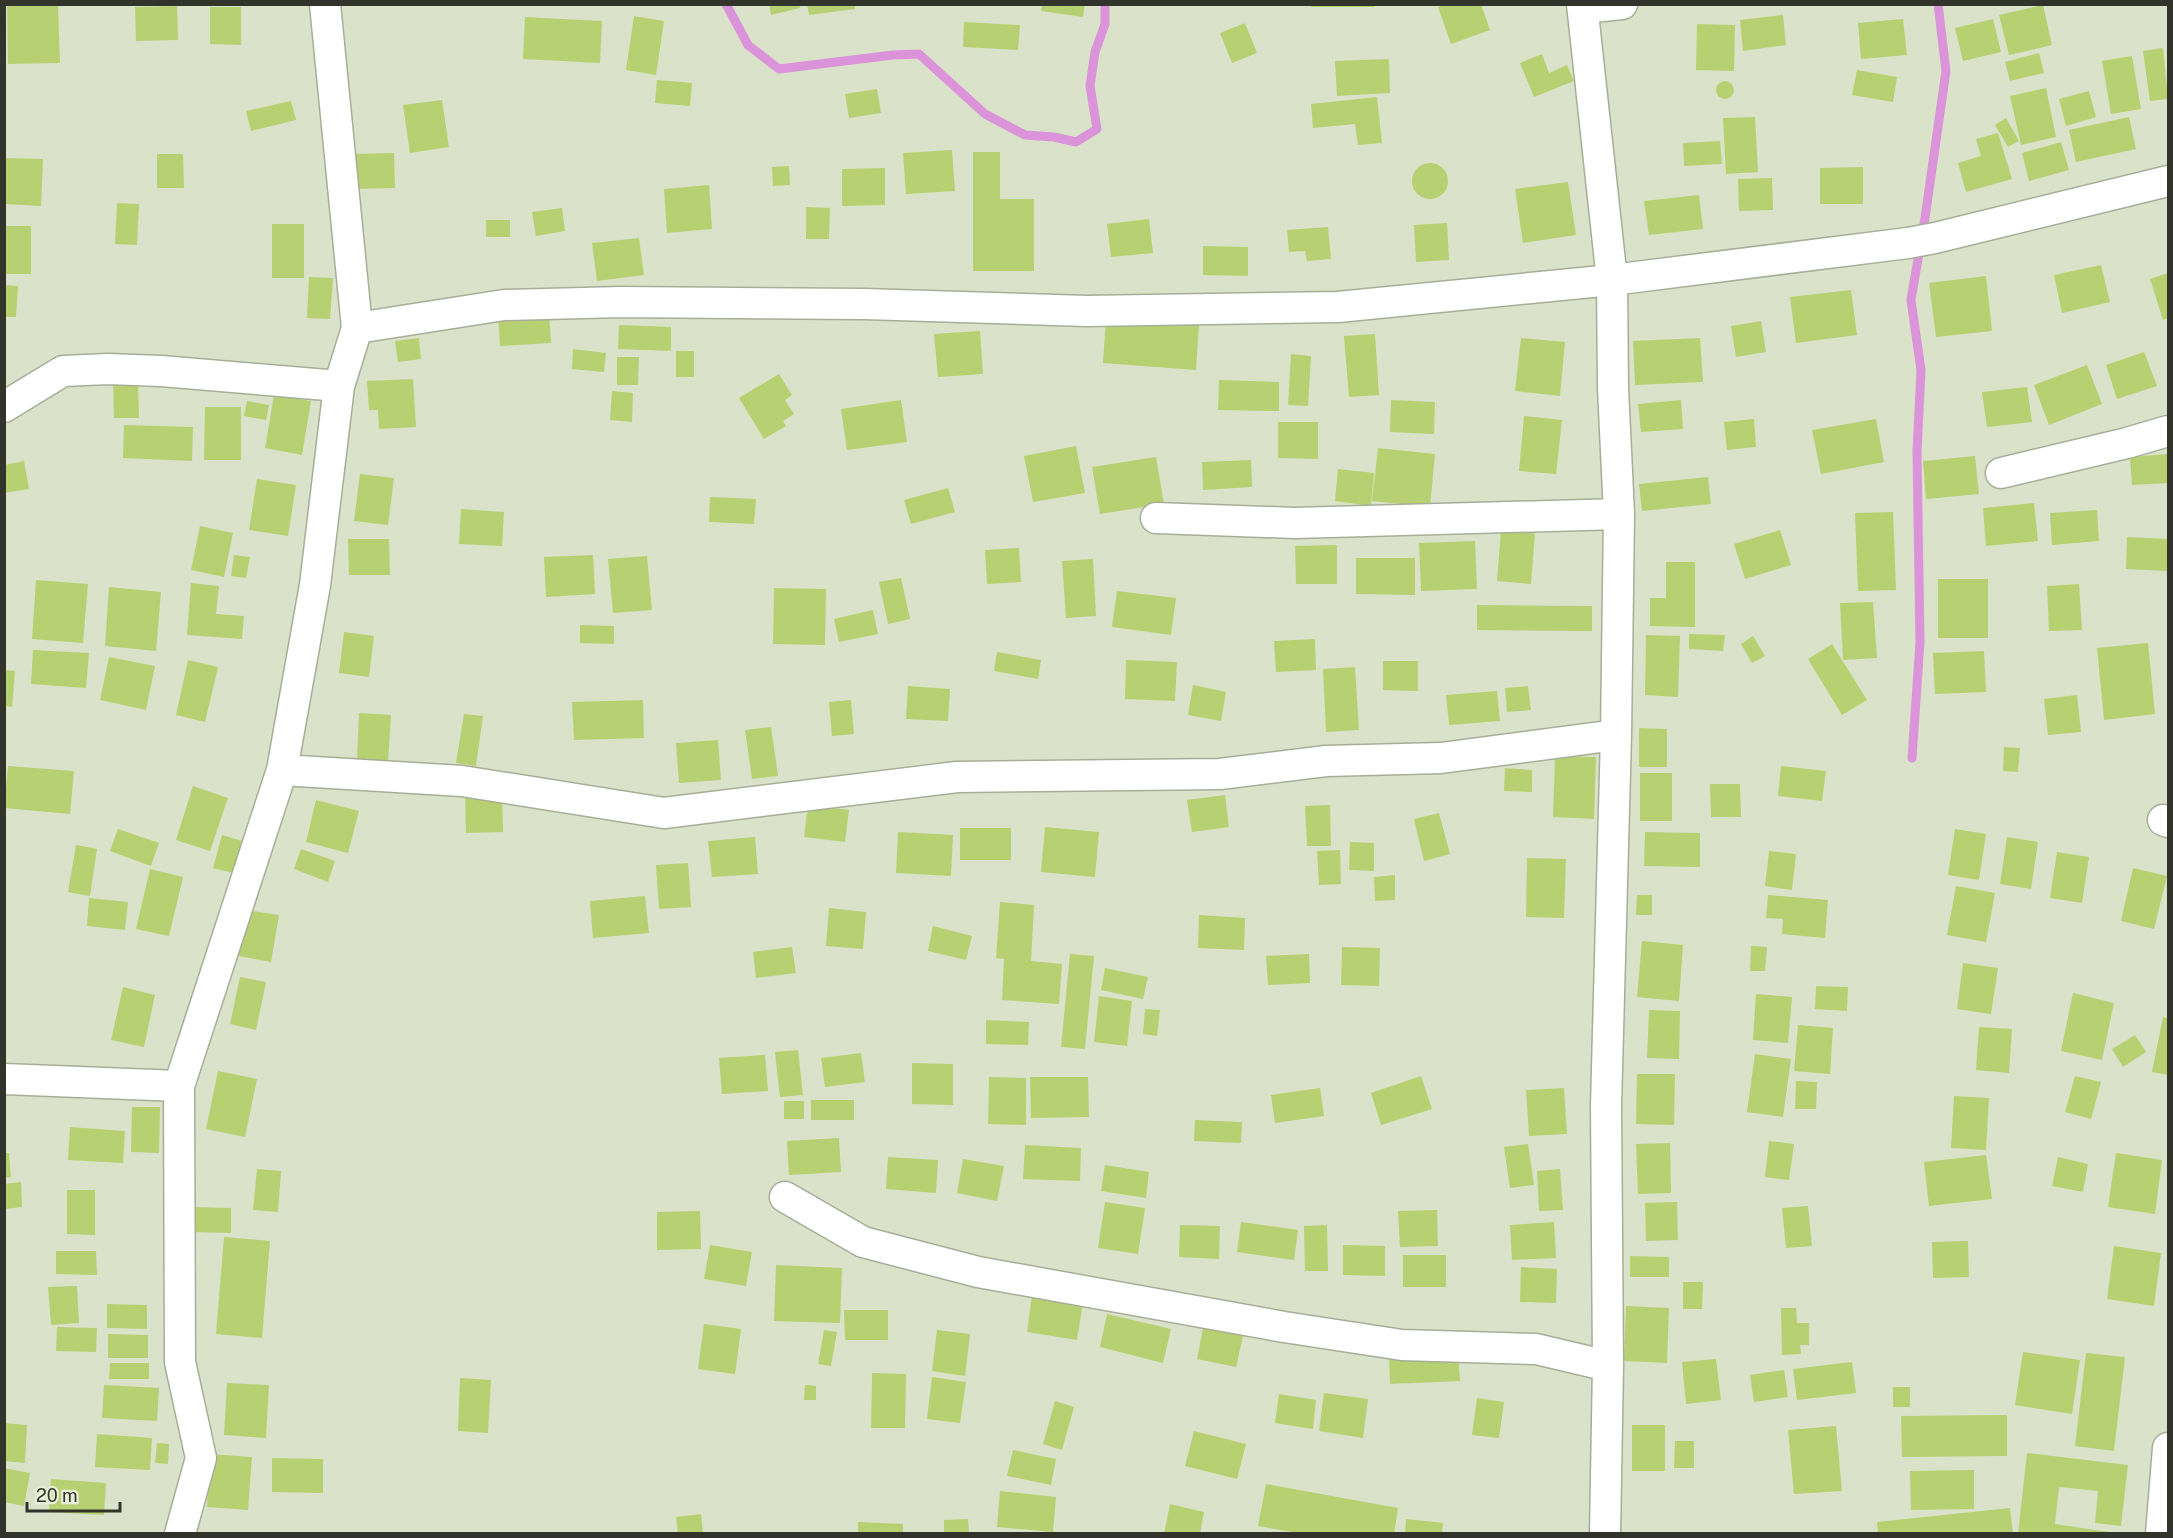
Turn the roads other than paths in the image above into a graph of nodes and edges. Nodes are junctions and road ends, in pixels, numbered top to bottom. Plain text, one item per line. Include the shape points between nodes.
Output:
1 (326, 4) edge
2 (1622, 4) edge
3 (1583, 6) edge
4 (2169, 181) edge
5 (1612, 280) junction
6 (357, 328) junction
7 (339, 386) junction
8 (4, 407) edge
9 (2169, 431) edge
10 (2001, 472) dead end
11 (1619, 514) junction
12 (1156, 518) dead end
13 (1616, 735) junction
14 (282, 770) junction
15 (4, 1078) edge
16 (179, 1086) junction
17 (785, 1197) dead end
18 (1608, 1366) junction
19 (2169, 1448) edge
20 (180, 1533) edge
21 (1605, 1533) edge
22 (2161, 1533) edge

1 - 6 street
2 - 3 street
3 - 5 street
4 - 5 street via 1921,241
5 - 6 street via 1338,307 1087,310 864,303 504,305
5 - 11 street
6 - 7 street
7 - 8 street via 161,371 63,371
7 - 14 street via 315,585
9 - 10 street
11 - 12 street via 1295,523
11 - 13 street
13 - 14 street via 1441,758 1326,761 1220,774 957,777 664,813 462,781
13 - 18 street via 1606,1106
14 - 16 street
15 - 16 street
16 - 20 street via 180,1362 201,1458
17 - 18 street via 863,1242 978,1272 1391,1343 1536,1349
18 - 21 street
19 - 22 street

